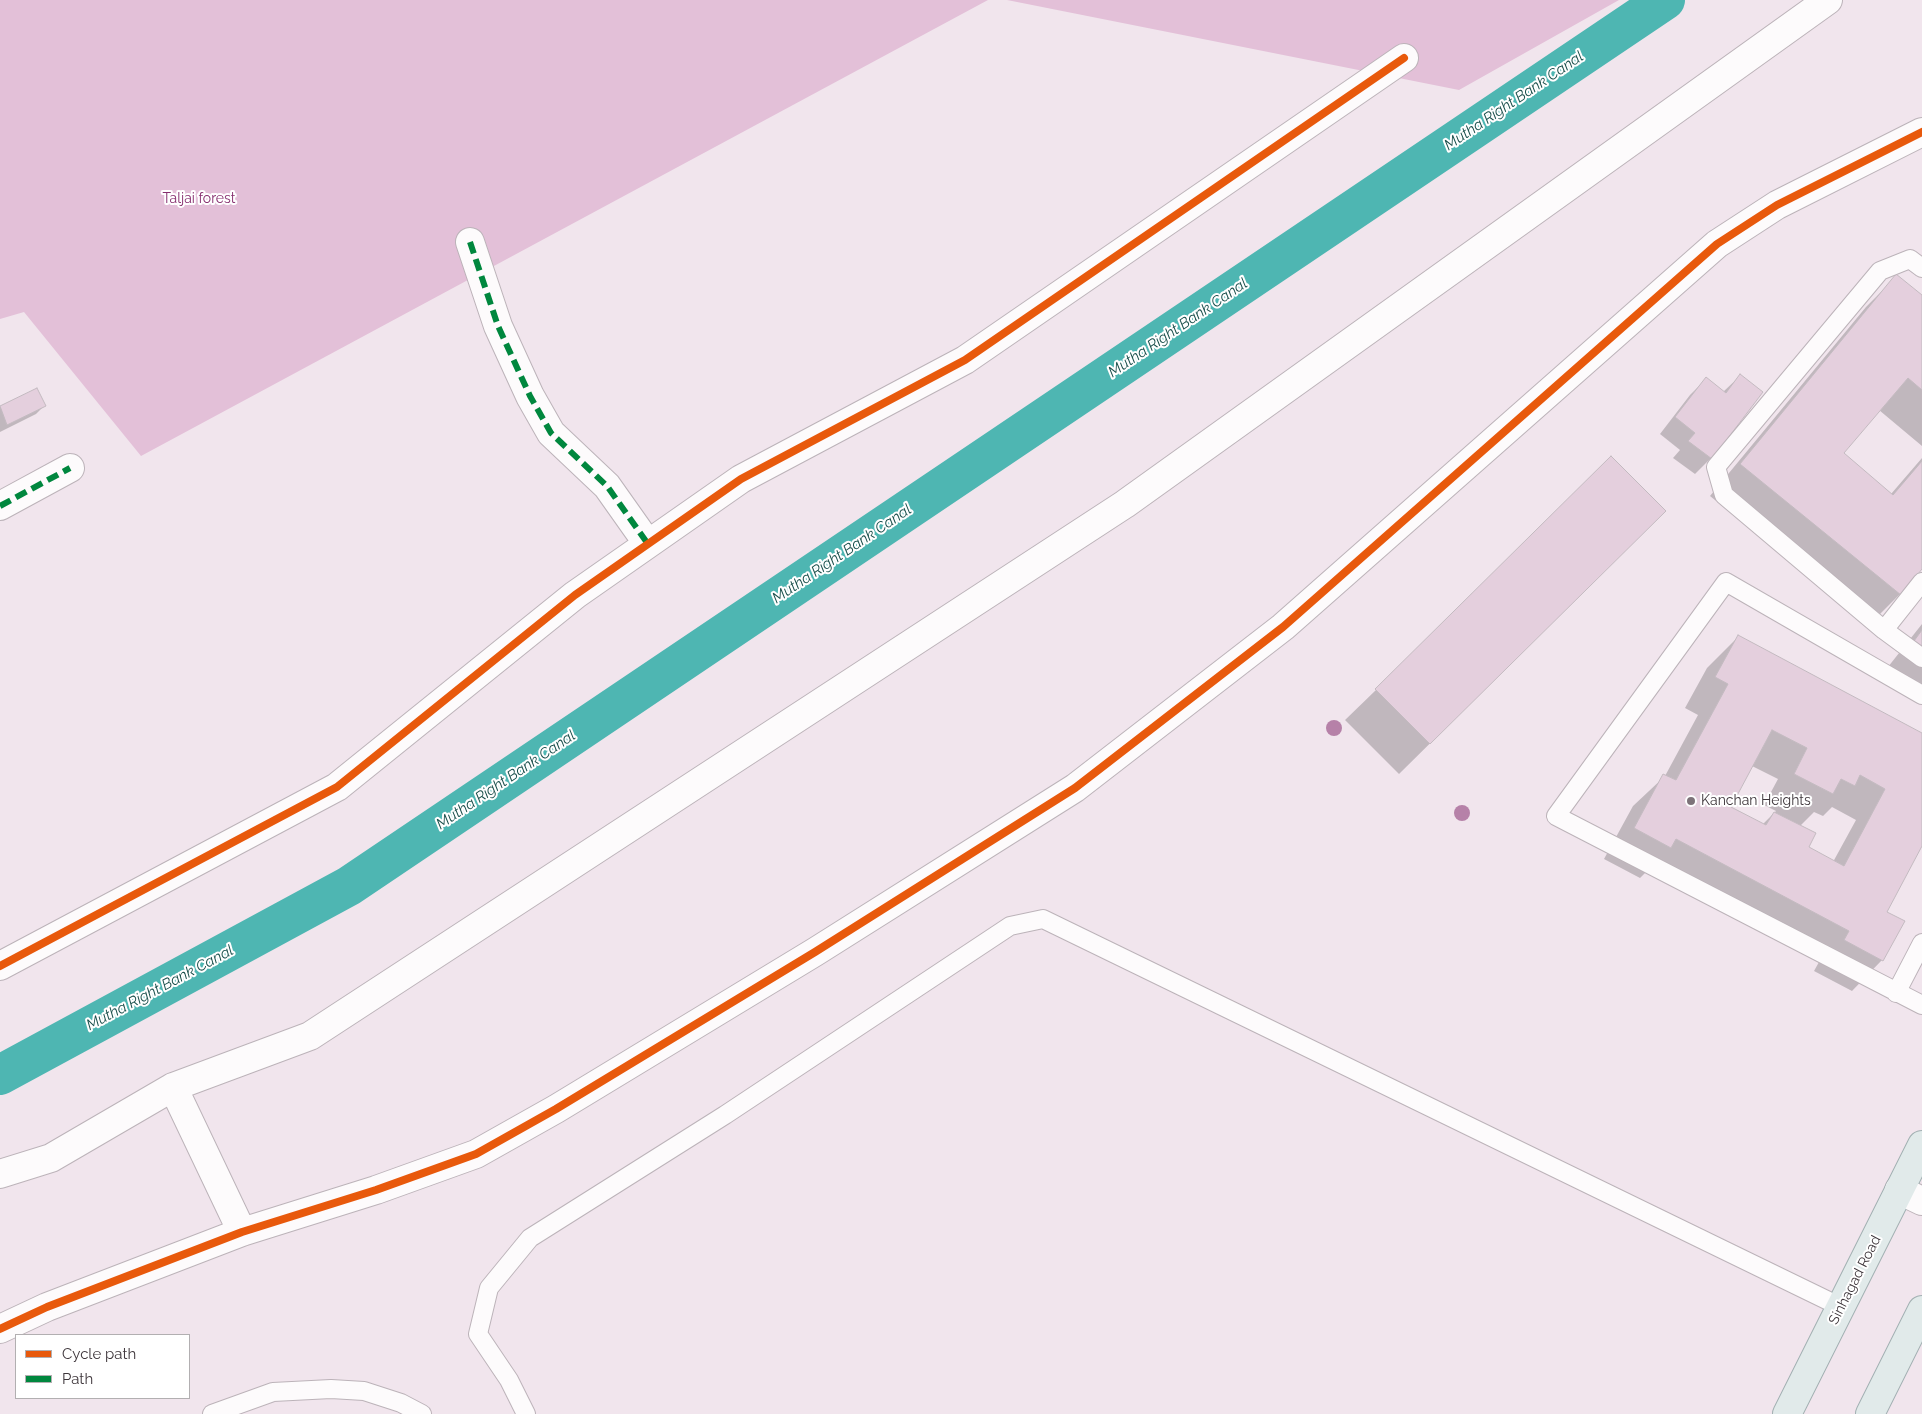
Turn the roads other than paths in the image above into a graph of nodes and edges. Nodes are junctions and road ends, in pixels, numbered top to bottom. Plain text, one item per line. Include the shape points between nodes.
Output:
1 (1828, 0) edge
2 (1404, 58) dead end
3 (1922, 132) edge
4 (470, 242) dead end
5 (1922, 268) edge
6 (70, 468) dead end
7 (0, 506) edge
8 (648, 544) junction
9 (1922, 582) edge
10 (1884, 630) junction
11 (1922, 658) edge
12 (1922, 695) edge
13 (1922, 944) edge
14 (0, 966) edge
15 (1896, 993) junction
16 (1922, 1005) edge
17 (173, 1087) junction
18 (1922, 1145) edge
19 (0, 1174) edge
20 (1911, 1196) edge
21 (242, 1232) junction
22 (1841, 1307) junction
23 (1922, 1310) edge
24 (0, 1329) edge
25 (212, 1414) edge
26 (422, 1414) edge
27 (526, 1414) edge
28 (1788, 1414) edge
29 (1870, 1414) edge

1 - 17 street via 1125,504 310,1036
2 - 8 street via 965,360 741,479
3 - 21 street via 1776,205 1717,244 1283,627 1075,788 815,952 476,1154 376,1190
4 - 8 street via 498,326 551,433 607,486
5 - 10 lane via 1910,259 1880,271 1716,467 1724,495
6 - 7 street
8 - 14 street via 575,595 337,788
9 - 10 lane
10 - 11 lane
12 - 15 lane via 1726,582 1556,816
13 - 15 lane
15 - 16 lane
17 - 19 street via 51,1158
17 - 21 street
18 - 20 main road, Sinhagad Road
20 - 22 main road, Sinhagad Road
21 - 24 street via 83,1293
22 - 27 lane via 1043,918 1010,926 725,1115 530,1238 489,1288 478,1334 509,1380
22 - 28 main road, Sinhagad Road
23 - 29 main road
25 - 26 lane via 273,1392 331,1389 364,1391

